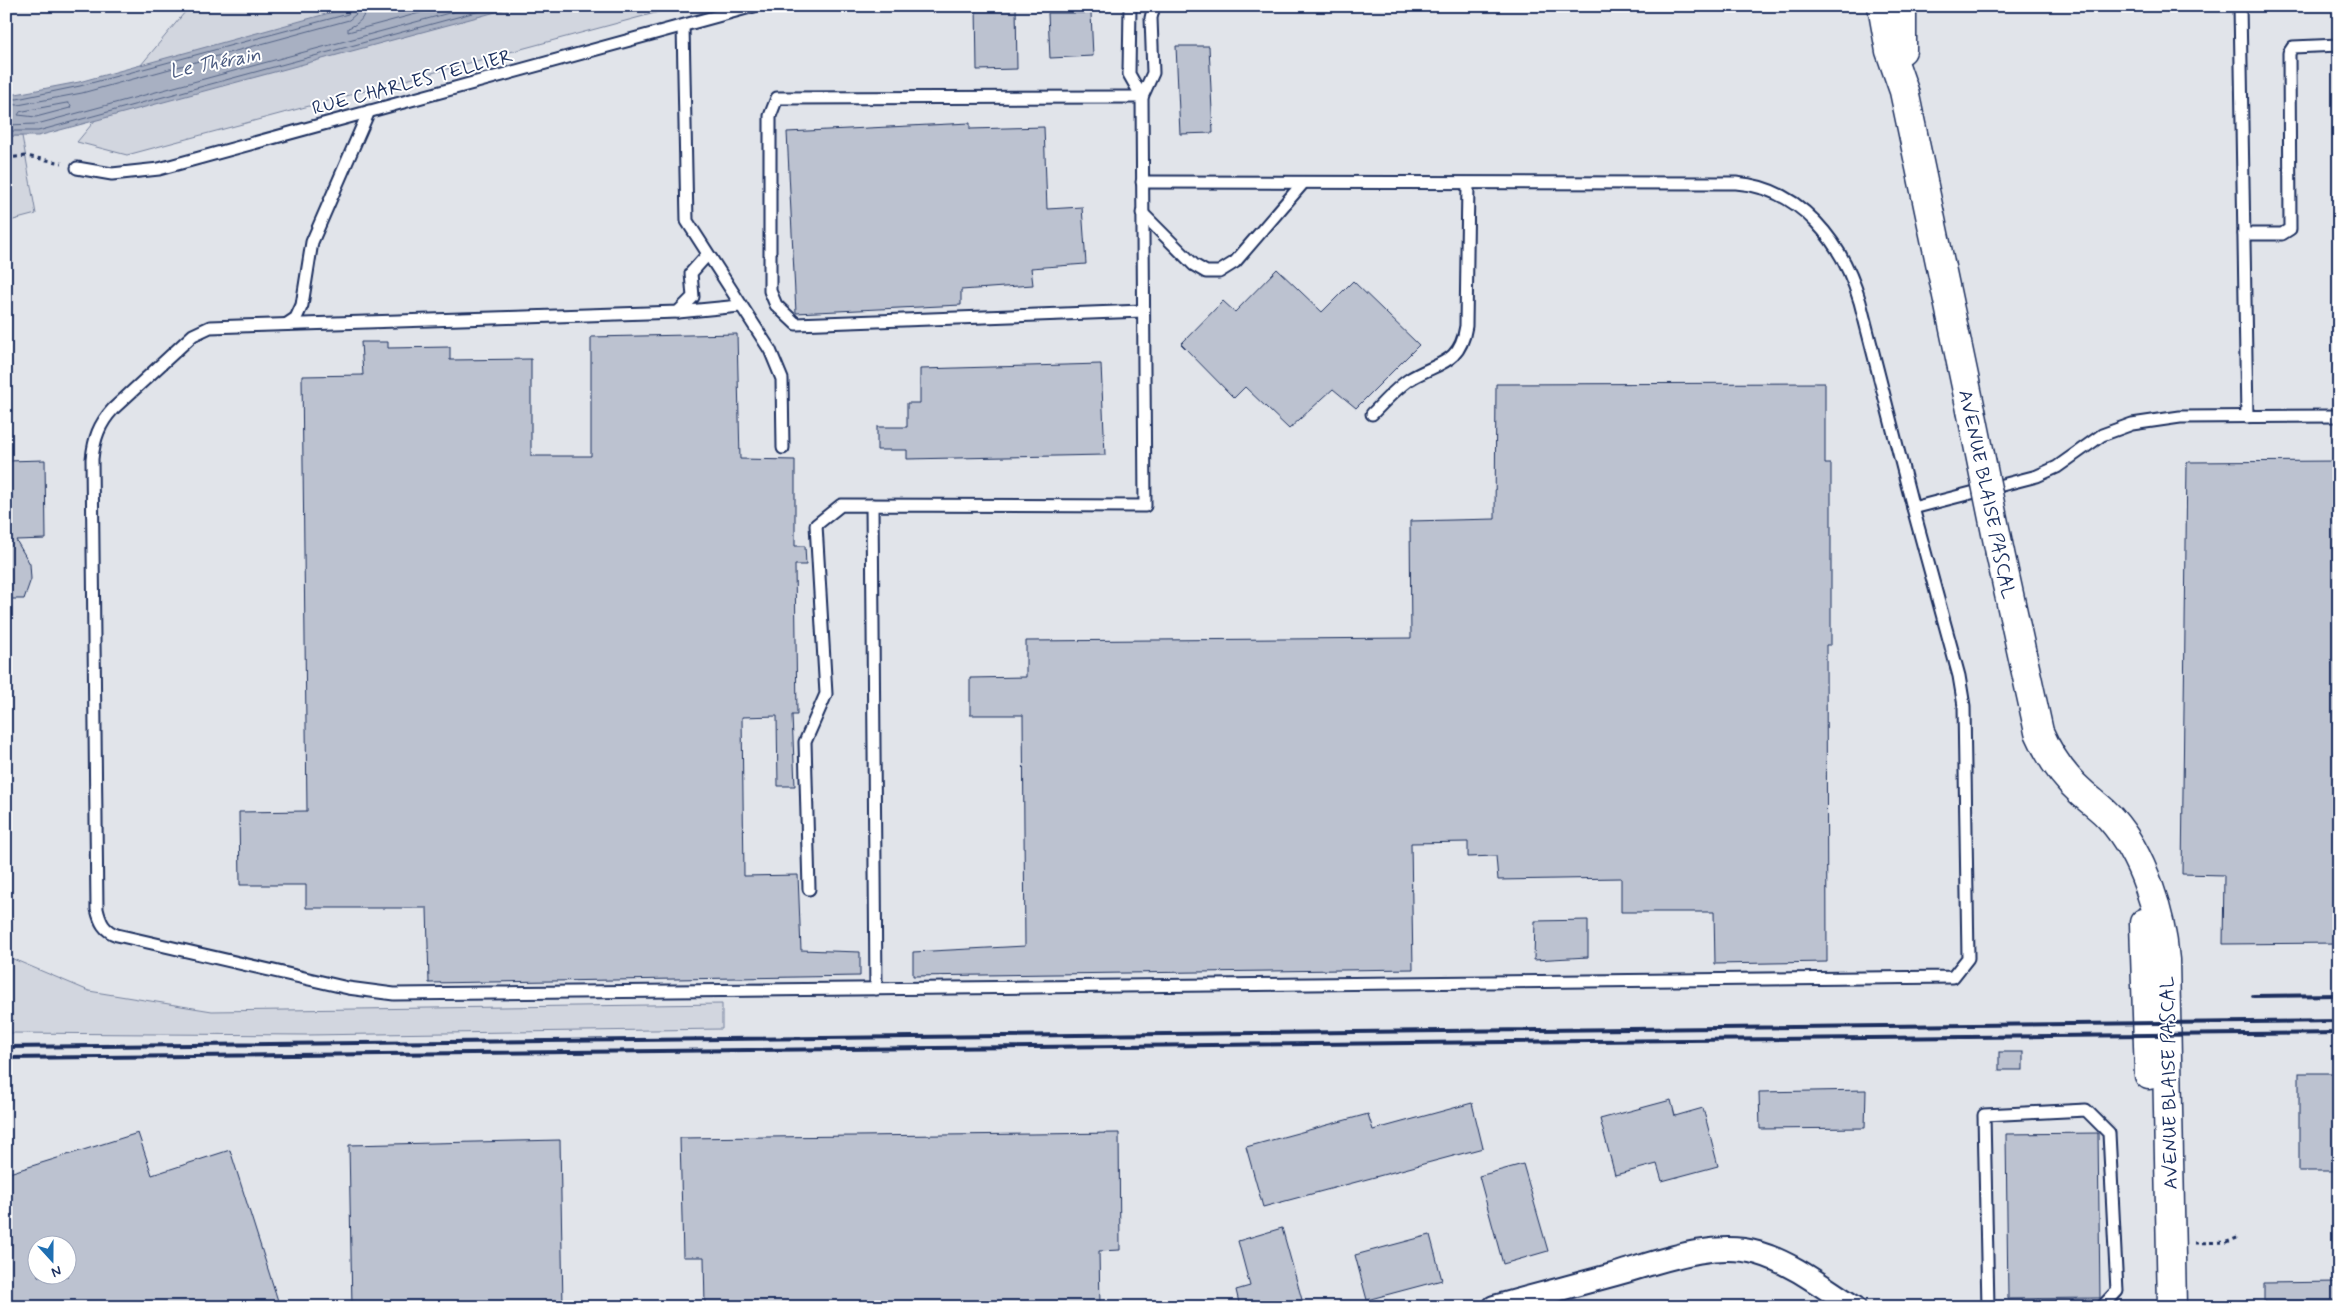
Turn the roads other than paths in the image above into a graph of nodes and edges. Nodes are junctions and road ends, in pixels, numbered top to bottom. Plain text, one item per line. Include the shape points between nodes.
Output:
1 (754, 6) edge
2 (1130, 6) edge
3 (1154, 6) edge
4 (1882, 6) edge
5 (1902, 6) edge
6 (2240, 6) edge
7 (683, 26) junction
8 (2339, 46) edge
9 (1904, 91) junction
10 (1142, 96) junction
11 (369, 111) junction
12 (76, 168) road end
13 (1142, 182) junction
14 (1303, 183) junction
15 (1468, 184) junction
16 (1142, 213) junction
17 (2244, 234) junction
18 (707, 255) junction
19 (740, 306) junction
20 (1143, 311) junction
21 (678, 312) junction
22 (287, 324) junction
23 (1372, 414) dead end
24 (2339, 416) edge
25 (2247, 417) junction
26 (783, 448) dead end
27 (872, 505) junction
28 (1913, 508) junction
29 (2138, 864) junction
30 (809, 889) dead end
31 (876, 988) junction
32 (1494, 1307) edge
33 (1854, 1307) edge
34 (1988, 1307) edge
35 (2102, 1307) edge
36 (2154, 1307) edge
37 (2172, 1307) edge

1 - 7 lane, RUE CHARLES TELLIER
2 - 10 lane via 1129,74
3 - 10 lane via 1151,18 1153,73
4 - 9 main road, AVENUE BLAISE PASCAL via 1890,51
5 - 9 main road, AVENUE BLAISE PASCAL
6 - 17 lane
7 - 11 lane, RUE CHARLES TELLIER
7 - 18 lane via 687,222
8 - 17 lane via 2293,47 2288,53 2290,229 2282,234
9 - 29 main road, AVENUE BLAISE PASCAL, bridge via 2034,720 2062,772 2119,829
10 - 13 lane
10 - 20 lane via 777,98 770,116 770,291 776,305 796,324
11 - 12 lane, RUE CHARLES TELLIER via 152,170 112,174
11 - 22 lane via 312,242 302,305 296,318
13 - 14 lane
13 - 16 lane
14 - 15 lane
14 - 16 lane via 1235,262 1219,272 1206,272 1194,265
15 - 23 lane via 1466,326 1462,344 1450,359 1410,380
15 - 28 lane via 1743,183 1762,187 1802,210 1833,240 1852,277
16 - 20 lane
17 - 25 lane
18 - 19 lane
18 - 21 lane via 691,273 693,297
19 - 21 lane
19 - 26 lane via 770,350 782,379
20 - 27 lane via 1145,506
21 - 22 lane
22 - 31 lane via 219,326 201,330 113,409 95,438 92,460 97,909 103,927 117,935 381,993
24 - 25 lane
25 - 28 lane via 2163,418 2132,424 2102,436 2057,467 2037,476
27 - 30 lane via 841,505 816,525 826,694 805,742
27 - 31 lane
28 - 31 lane via 1959,676 1964,706 1968,958 1953,977
29 - 36 main road, AVENUE BLAISE PASCAL via 2146,968
29 - 37 main road, AVENUE BLAISE PASCAL via 2160,922 2166,960
32 - 33 street via 1678,1257 1707,1251 1737,1250 1774,1258
34 - 35 lane via 1984,1115 2086,1110 2109,1133 2117,1291

